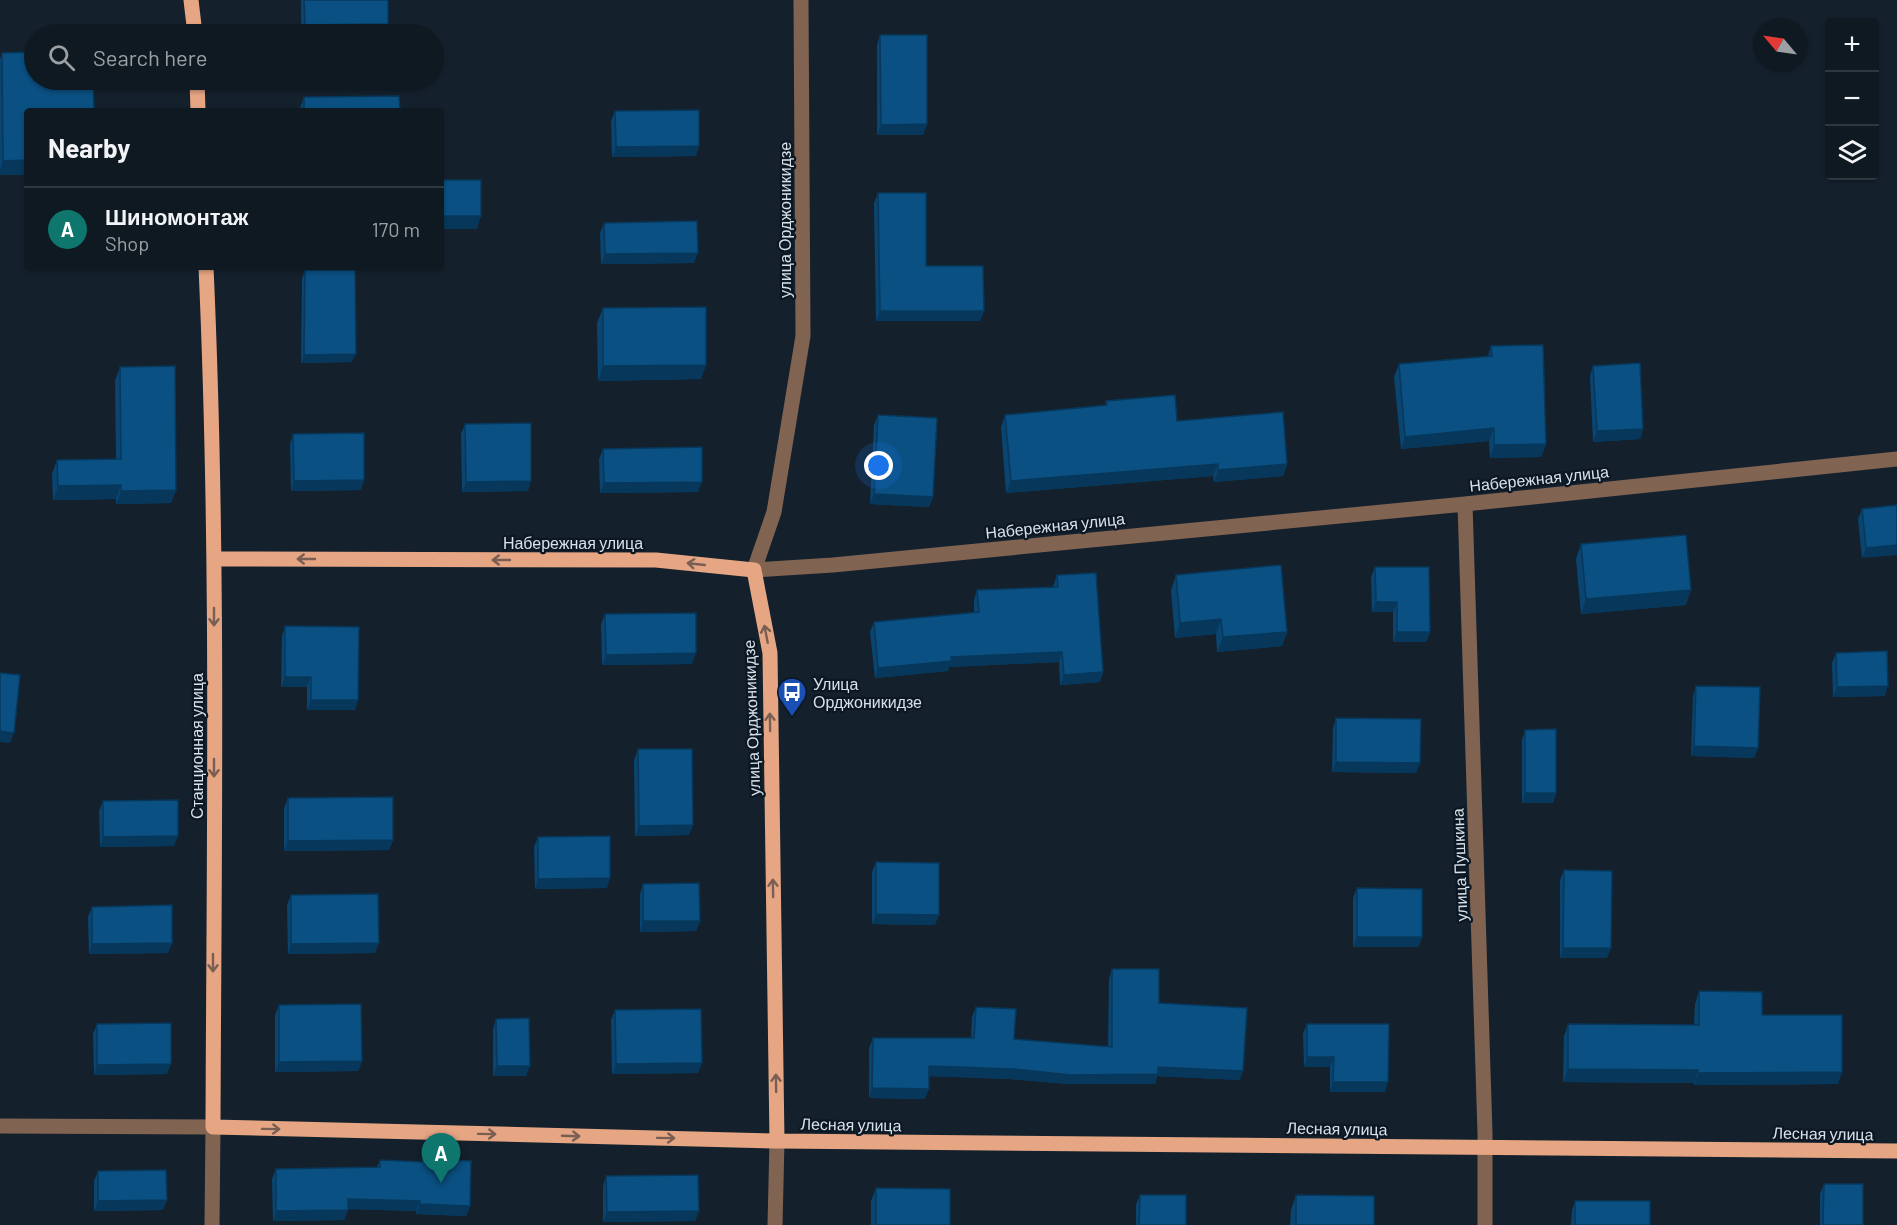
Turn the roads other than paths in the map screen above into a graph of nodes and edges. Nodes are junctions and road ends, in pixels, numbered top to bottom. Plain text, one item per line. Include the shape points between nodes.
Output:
1 (191, 0) edge
2 (801, 0) edge
3 (194, 24) edge
4 (197, 90) edge
5 (198, 108) edge
6 (206, 270) edge
7 (1897, 459) edge
8 (1465, 504) junction
9 (215, 559) junction
10 (754, 570) junction
11 (0, 1126) edge
12 (213, 1127) junction
13 (777, 1141) junction
14 (1485, 1148) junction
15 (1897, 1151) edge
16 (212, 1225) edge
17 (775, 1225) edge
18 (1485, 1225) edge

1 - 3 main road
2 - 10 street, улица Орджоникидзе via 802,336 774,512
4 - 5 main road
6 - 9 main road, Станционная улица
7 - 8 street, Набережная улица
8 - 10 street, Набережная улица
8 - 14 street, улица Пушкина
10 -> 9 main road, Набережная улица via 656,560
9 -> 12 main road, Станционная улица
13 -> 10 main road, улица Орджоникидзе via 770,653
11 - 12 street
12 -> 13 main road, Лесная улица
12 - 16 street, Станционная улица
13 - 14 main road, Лесная улица
13 - 17 street, улица Орджоникидзе
14 - 15 main road, Лесная улица
14 - 18 street, улица Пушкина

